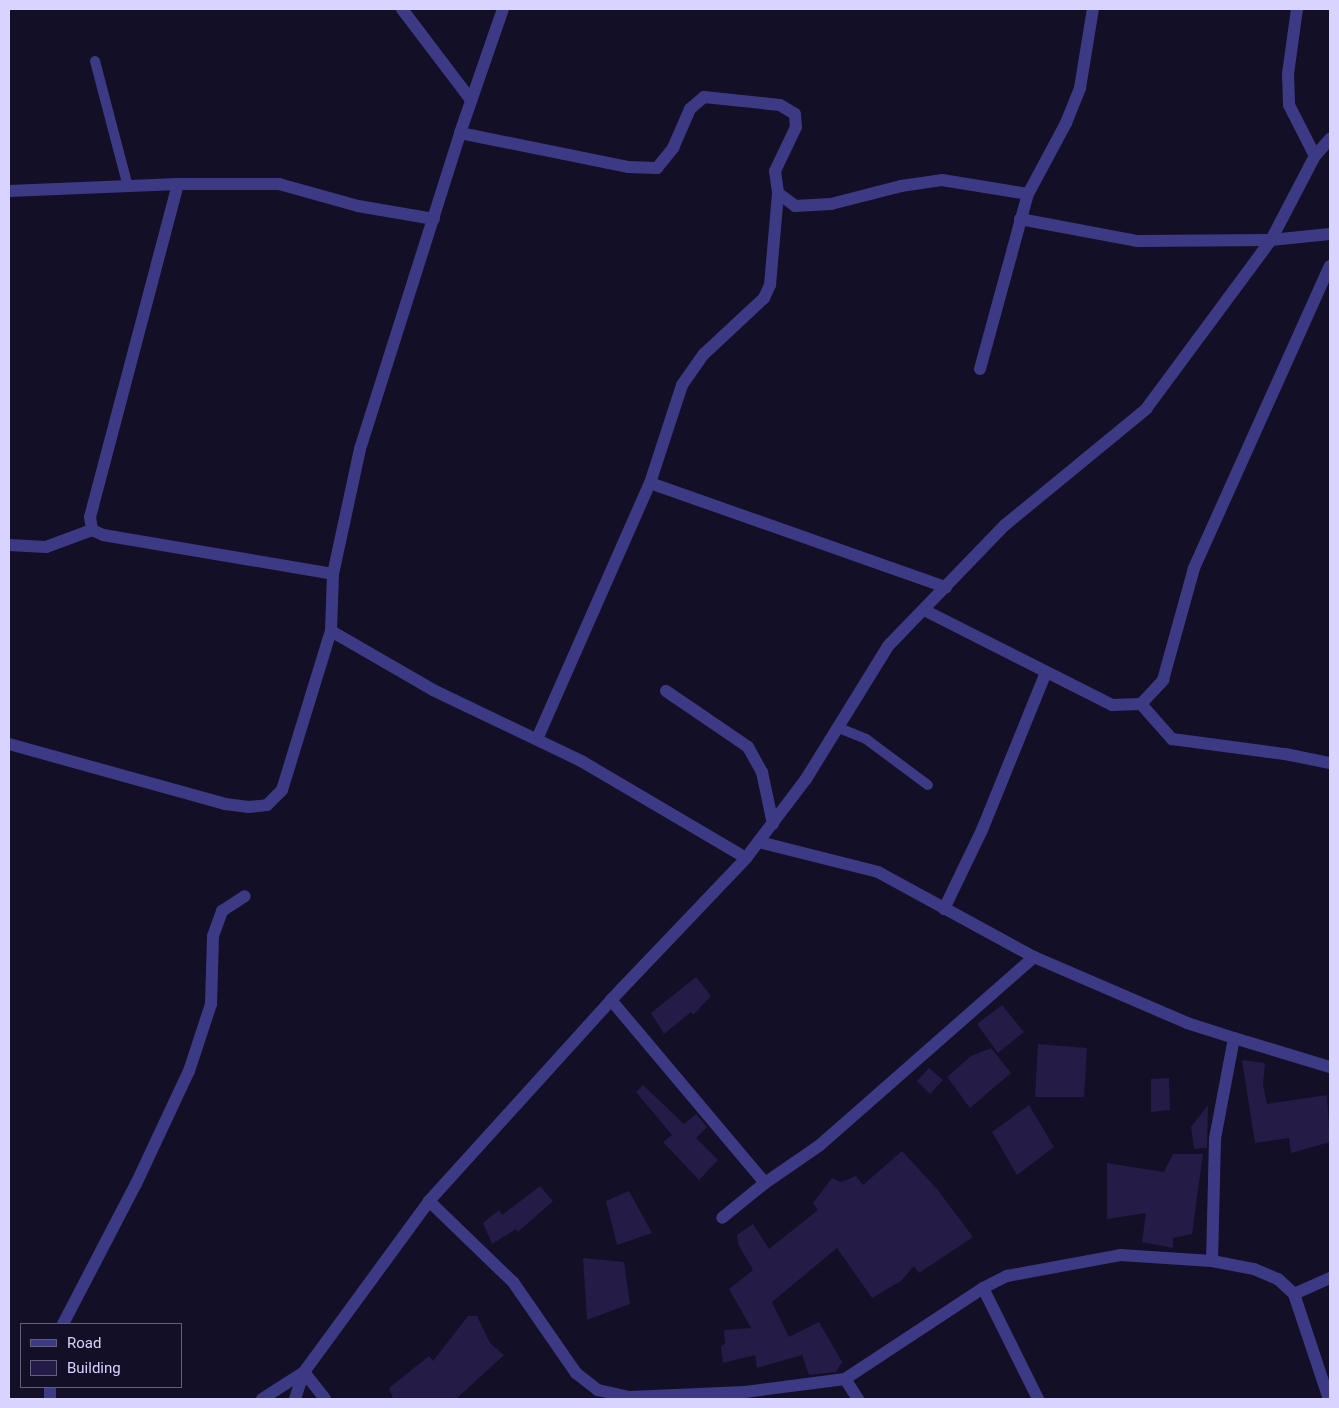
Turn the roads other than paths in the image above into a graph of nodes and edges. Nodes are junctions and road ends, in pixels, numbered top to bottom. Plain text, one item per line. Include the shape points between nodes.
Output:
1 (402, 9) edge
2 (503, 9) edge
3 (1093, 9) edge
4 (1297, 9) edge
5 (94, 61) dead end
6 (471, 100) junction
7 (460, 133) junction
8 (1330, 139) edge
9 (1315, 156) junction
10 (178, 184) junction
11 (128, 187) junction
12 (9, 191) edge
13 (778, 193) junction
14 (1028, 194) junction
15 (434, 219) junction
16 (1020, 219) junction
17 (1330, 234) edge
18 (1272, 240) junction
19 (1330, 266) edge
20 (980, 370) dead end
21 (650, 483) junction
22 (92, 530) junction
23 (9, 545) edge
24 (333, 574) junction
25 (946, 587) junction
26 (924, 610) junction
27 (331, 631) junction
28 (1046, 672) junction
29 (666, 691) dead end
30 (1140, 704) junction
31 (839, 728) junction
32 (537, 740) junction
33 (10, 747) edge
34 (1330, 763) edge
35 (928, 785) dead end
36 (773, 824) junction
37 (759, 842) junction
38 (746, 858) junction
39 (245, 896) dead end
40 (944, 909) junction
41 (1034, 957) junction
42 (611, 1000) junction
43 (1234, 1038) junction
44 (1330, 1067) edge
45 (765, 1183) junction
46 (429, 1202) junction
47 (722, 1218) dead end
48 (1212, 1261) junction
49 (1330, 1278) edge
50 (983, 1288) junction
51 (1294, 1294) junction
52 (64, 1323) edge
53 (304, 1372) junction
54 (845, 1380) junction
55 (262, 1399) edge
56 (295, 1399) edge
57 (325, 1399) edge
58 (858, 1399) edge
59 (1038, 1399) edge
60 (1329, 1399) edge

1 - 6 street
2 - 6 street
3 - 14 street via 1080,88 1066,123
4 - 9 street via 1288,74 1289,105
5 - 11 lane
6 - 7 street
7 - 13 street via 628,167 657,168 673,148 690,108 704,97 780,105 795,114 796,127 775,170
7 - 15 street
8 - 9 street
9 - 18 street
10 - 11 street
10 - 15 street via 279,184 358,206
10 - 22 street via 90,517
11 - 12 street
13 - 14 street via 795,206 831,204 901,186 942,180
13 - 21 street via 770,285 764,298 691,369 682,385
14 - 16 street
15 - 24 street via 360,449
16 - 18 street via 1138,241
16 - 20 street
17 - 18 street
18 - 25 street via 1146,409 1005,525
19 - 30 street via 1194,568 1163,680
21 - 25 street
21 - 32 street
22 - 23 street via 46,547
22 - 24 street via 103,535
24 - 27 street
25 - 26 street
26 - 28 street
26 - 31 street via 888,646
27 - 32 street via 433,690
27 - 33 street via 282,790 267,804 249,807 225,804
28 - 30 street via 1112,705
28 - 40 street via 982,830
29 - 36 street via 748,746 762,772
30 - 34 street via 1172,739
31 - 35 lane via 866,739
31 - 36 street
32 - 38 street via 582,762
36 - 37 street
37 - 38 street
37 - 40 street via 878,872
38 - 42 street
39 - 52 street via 222,911 213,936 211,1004 189,1072 136,1184
40 - 41 street
41 - 43 street via 1186,1023
41 - 45 street via 820,1145
42 - 45 street
42 - 46 street
43 - 44 street
43 - 48 street via 1215,1139
45 - 47 street
46 - 53 street
46 - 54 street via 513,1282 576,1373 598,1390 629,1397 745,1392
48 - 50 street via 1120,1255 1022,1272
48 - 51 street via 1254,1269 1278,1279
49 - 51 street
50 - 54 street
50 - 59 street
51 - 60 street
53 - 55 street
53 - 56 street
53 - 57 street
54 - 58 street

